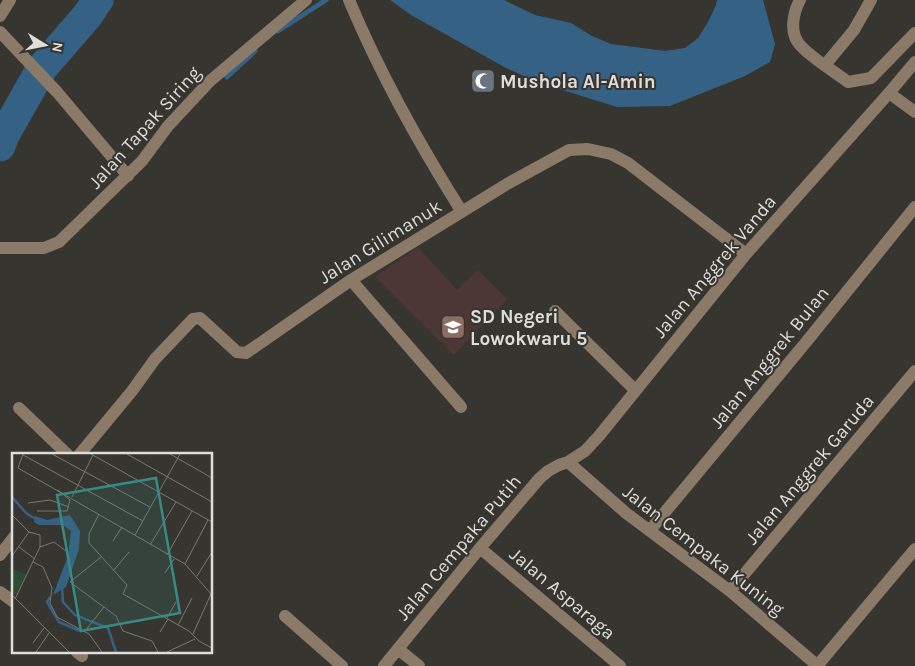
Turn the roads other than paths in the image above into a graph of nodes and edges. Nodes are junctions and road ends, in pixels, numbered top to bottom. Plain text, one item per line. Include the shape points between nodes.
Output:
1 (10, 0) edge
2 (306, 0) edge
3 (349, 0) edge
4 (800, 0) edge
5 (871, 0) edge
6 (0, 16) edge
7 (0, 32) edge
8 (915, 33) edge
9 (915, 62) edge
10 (825, 65) junction
11 (889, 93) junction
12 (915, 112) edge
13 (128, 176) junction
14 (915, 207) edge
15 (462, 212) junction
16 (0, 248) edge
17 (746, 254) junction
18 (351, 280) junction
19 (555, 310) dead end
20 (915, 370) edge
21 (635, 390) junction
22 (461, 407) dead end
23 (19, 408) dead end
24 (66, 453) edge
25 (80, 453) edge
26 (568, 462) junction
27 (650, 529) junction
28 (12, 540) edge
29 (480, 548) junction
30 (915, 549) edge
31 (0, 555) edge
32 (730, 591) junction
33 (0, 592) edge
34 (12, 601) edge
35 (285, 616) dead end
36 (398, 649) junction
37 (342, 666) edge
38 (384, 666) edge
39 (419, 666) edge
40 (620, 666) edge
41 (817, 666) edge

1 - 6 street
2 - 13 street, Jalan Tapak Siring via 205,86
3 - 15 street via 383,76
4 - 10 street via 793,27 799,44
5 - 10 street via 854,30
7 - 13 street via 57,92
8 - 10 street via 871,78 848,82
9 - 11 street, Jalan Anggrek Vanda
11 - 12 street
11 - 17 street, Jalan Anggrek Vanda
13 - 16 street, Jalan Tapak Siring via 53,245 33,249
14 - 27 street, Jalan Anggrek Bulan
15 - 17 street, Jalan Gilimanuk via 569,150 588,149 611,154 628,163
15 - 18 street, Jalan Gilimanuk
17 - 21 street, Jalan Anggrek Vanda
18 - 22 street
18 - 25 street, Jalan Gilimanuk via 246,353 237,352 200,318 192,319 155,359
19 - 21 street
20 - 32 street, Jalan Anggrek Garuda
21 - 26 street, Jalan Anggrek Vanda via 585,451
23 - 24 street
26 - 27 street, Jalan Cempaka Kuning via 615,504
26 - 29 street, Jalan Cempaka Putih via 539,479
27 - 32 street, Jalan Cempaka Kuning
28 - 31 street
29 - 36 street, Jalan Cempaka Putih
29 - 40 street, Jalan Asparaga
30 - 41 street
32 - 41 street, Jalan Cempaka Kuning
33 - 34 street
35 - 37 street
36 - 38 street, Jalan Cempaka Putih
36 - 39 street

